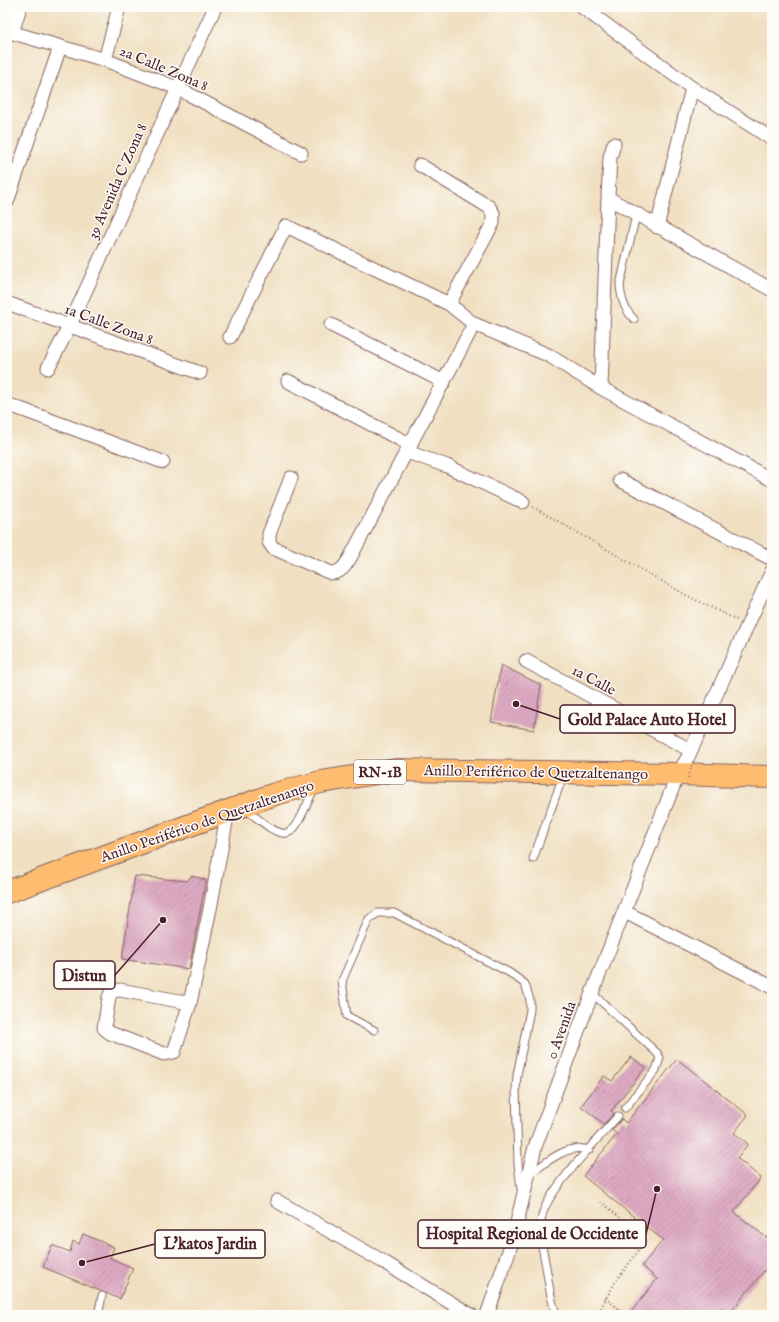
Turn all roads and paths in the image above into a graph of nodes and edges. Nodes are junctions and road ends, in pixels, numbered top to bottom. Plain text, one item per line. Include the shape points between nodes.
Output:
1 (20, 7) edge
2 (119, 7) edge
3 (215, 7) edge
4 (582, 7) edge
5 (10, 32) edge
6 (60, 47) junction
7 (106, 60) junction
8 (177, 88) junction
9 (692, 88) junction
10 (772, 139) edge
11 (614, 144) dead end
12 (301, 153) dead end
13 (420, 165) dead end
14 (608, 198) junction
15 (7, 202) edge
16 (636, 215) junction
17 (657, 227) junction
18 (772, 290) edge
19 (7, 303) edge
20 (448, 304) junction
21 (634, 319) dead end
22 (474, 324) junction
23 (331, 325) dead end
24 (69, 327) junction
25 (230, 337) dead end
26 (48, 368) dead end
27 (200, 373) dead end
28 (288, 381) dead end
29 (444, 382) junction
30 (601, 388) junction
31 (7, 404) edge
32 (409, 448) junction
33 (163, 462) dead end
34 (291, 478) dead end
35 (620, 480) dead end
36 (772, 480) edge
37 (523, 502) joint
38 (772, 559) edge
39 (772, 571) edge
40 (747, 625) junction
41 (526, 661) dead end
42 (687, 765) junction
43 (772, 766) edge
44 (564, 772) junction
45 (772, 777) edge
46 (317, 783) junction
47 (235, 809) junction
48 (533, 859) dead end
49 (7, 878) edge
50 (7, 892) edge
51 (625, 912) junction
52 (772, 987) edge
53 (592, 993) junction
54 (190, 1003) junction
55 (374, 1030) dead end
56 (625, 1108) dead end
57 (618, 1116) dead end
58 (589, 1150) junction
59 (528, 1176) junction
60 (522, 1200) junction
61 (277, 1201) dead end
62 (600, 1201) dead end
63 (102, 1296) dead end
64 (605, 1298) junction
65 (622, 1312) junction
66 (98, 1315) edge
67 (471, 1315) edge
68 (487, 1315) edge
69 (557, 1315) edge
70 (596, 1315) edge
71 (620, 1315) edge
72 (626, 1315) edge

1 - 5 street
2 - 7 street
3 - 8 street, 39 Avenida C Zona 8
4 - 9 street
5 - 6 street, 2a Calle Zona 8
6 - 7 street, 2a Calle Zona 8
6 - 15 street
7 - 8 street, 2a Calle Zona 8
8 - 12 street, 2a Calle Zona 8
8 - 24 street, 39 Avenida C Zona 8
9 - 10 street
9 - 17 street
11 - 14 street via 610,158
13 - 20 street via 489,207 493,213 493,223
14 - 16 street
14 - 30 street
16 - 17 street
16 - 21 lane via 620,285 625,308
17 - 18 street
19 - 24 street, 1a Calle Zona 8
20 - 22 street
20 - 25 street via 286,226
22 - 29 street
22 - 30 street via 548,355
23 - 29 street
24 - 26 street, 39 Avenida C Zona 8
24 - 27 street, 1a Calle Zona 8
28 - 32 street
29 - 32 street
30 - 36 street
31 - 33 street
32 - 34 street via 344,569 337,573 331,573 273,548 269,542 269,534
32 - 37 street
35 - 38 street
37 - 40 path via 686,595
39 - 40 street, 0 Avenida
40 - 42 street, 0 Avenida
41 - 42 street, 1a Calle
42 - 43 highway, Anillo Periférico de Quetzaltenango / RN-1B
42 - 44 highway, Anillo Periférico de Quetzaltenango / RN-1B
42 - 45 highway, Anillo Periférico de Quetzaltenango / RN-1B
42 - 49 highway, Anillo Periférico de Quetzaltenango / RN-1B via 418,758 364,761 273,782
42 - 51 street, 0 Avenida
44 - 46 highway, Anillo Periférico de Quetzaltenango / RN-1B via 396,770
44 - 48 lane
46 - 47 highway, Anillo Periférico de Quetzaltenango / RN-1B via 275,794
46 - 47 lane via 296,828 288,833 280,834
47 - 50 highway, Anillo Periférico de Quetzaltenango / RN-1B
47 - 54 street
51 - 52 street
51 - 53 street, 0 Avenida
53 - 56 lane via 660,1058 656,1070
53 - 59 street, 0 Avenida via 535,1147
54 - 54 street via 174,1052 164,1054 110,1033 104,1028 112,991 120,990
55 - 60 lane via 347,1016 342,981 369,919 378,913 394,913 510,972 525,984 530,1010 516,1089 518,1164
57 - 58 lane
58 - 59 lane via 580,1148 563,1153
58 - 69 lane via 550,1196 542,1216 541,1243
59 - 60 street, 0 Avenida
60 - 68 street, 0 Avenida via 514,1239
61 - 67 street
62 - 64 path via 646,1240
63 - 66 lane
64 - 65 path
64 - 70 path
65 - 71 path
65 - 72 path

